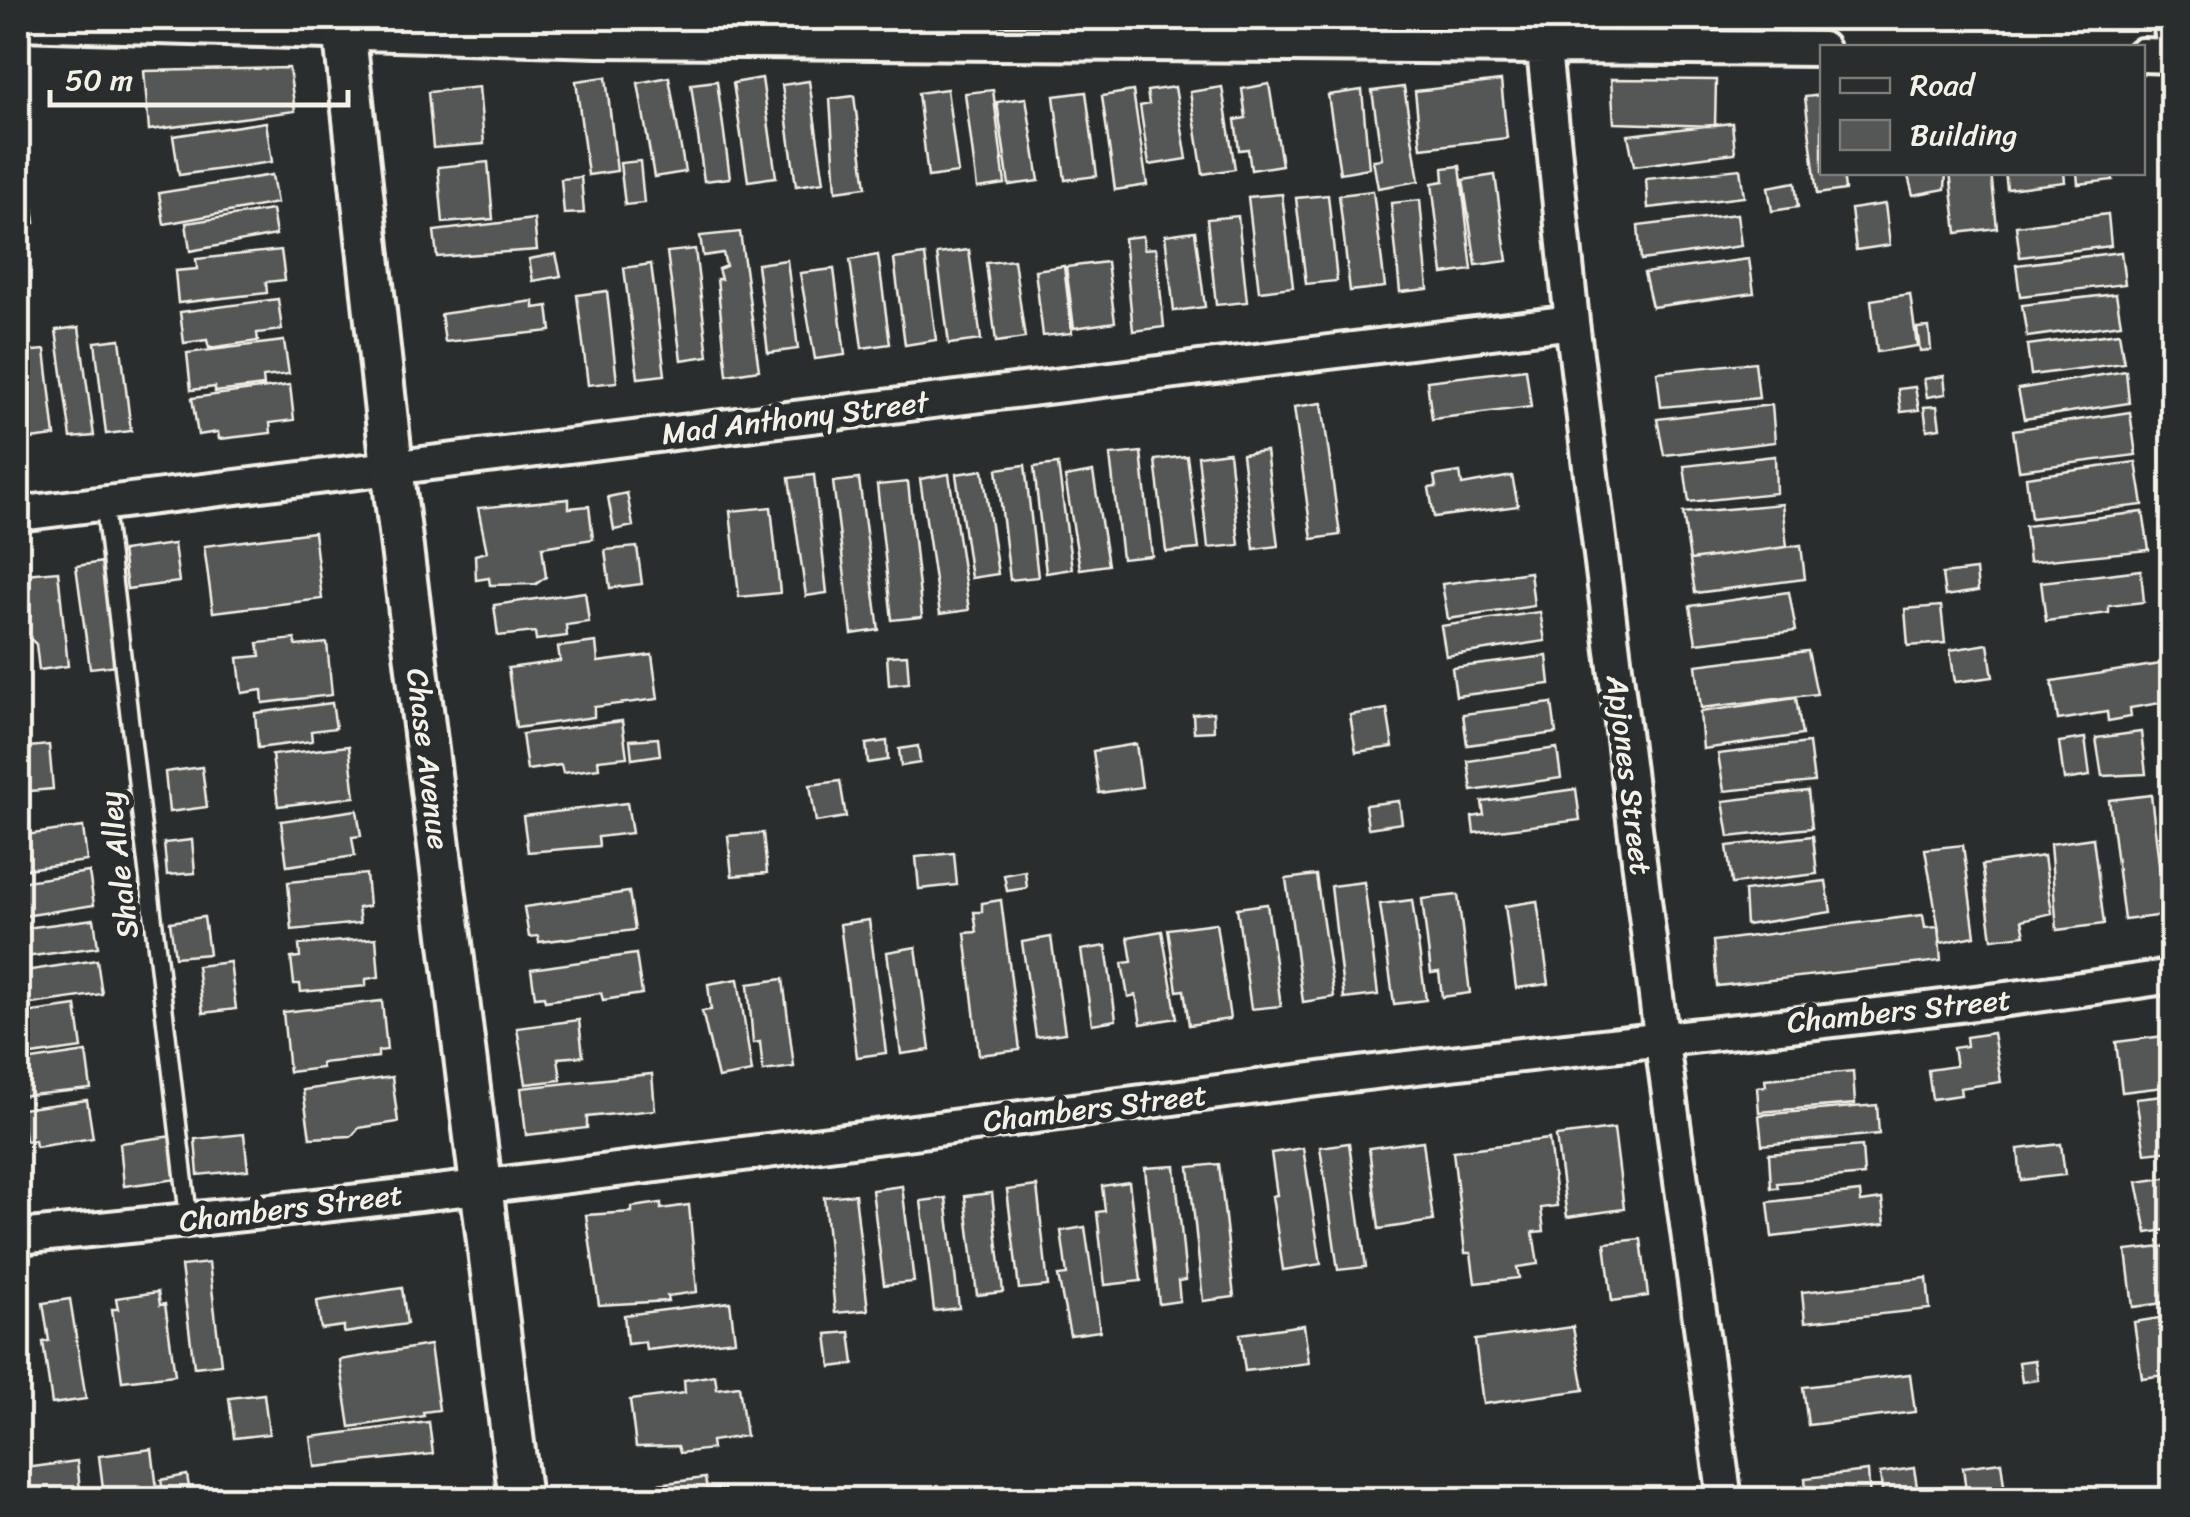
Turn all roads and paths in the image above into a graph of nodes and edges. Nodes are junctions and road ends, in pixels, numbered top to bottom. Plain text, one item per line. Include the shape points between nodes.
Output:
1 (2170, 18) edge
2 (35, 21) edge
3 (342, 26) edge
4 (599, 29) edge
5 (2172, 36) edge
6 (1820, 49) edge
7 (1544, 50) junction
8 (2145, 56) edge
9 (2172, 56) edge
10 (1572, 322) junction
11 (392, 468) junction
12 (104, 503) junction
13 (18, 514) edge
14 (2172, 976) edge
15 (1661, 1036) junction
16 (481, 1186) junction
17 (189, 1221) junction
18 (18, 1236) edge
19 (520, 1500) edge
20 (1726, 1500) edge

1 - 5 street
2 - 3 street
3 - 4 street
3 - 11 street, Chase Avenue
4 - 7 street
6 - 7 street
7 - 10 street, Apjones Street
8 - 9 street
10 - 11 street, Mad Anthony Street
10 - 15 street, Apjones Street
11 - 12 street, Mad Anthony Street
11 - 16 street, Chase Avenue
12 - 13 street, Mad Anthony Street
12 - 17 lane, Shale Alley
14 - 15 street, Chambers Street
15 - 16 street, Chambers Street
15 - 20 street, Apjones Street
16 - 17 street, Chambers Street
16 - 19 street, Chase Avenue
17 - 18 street, Chambers Street

